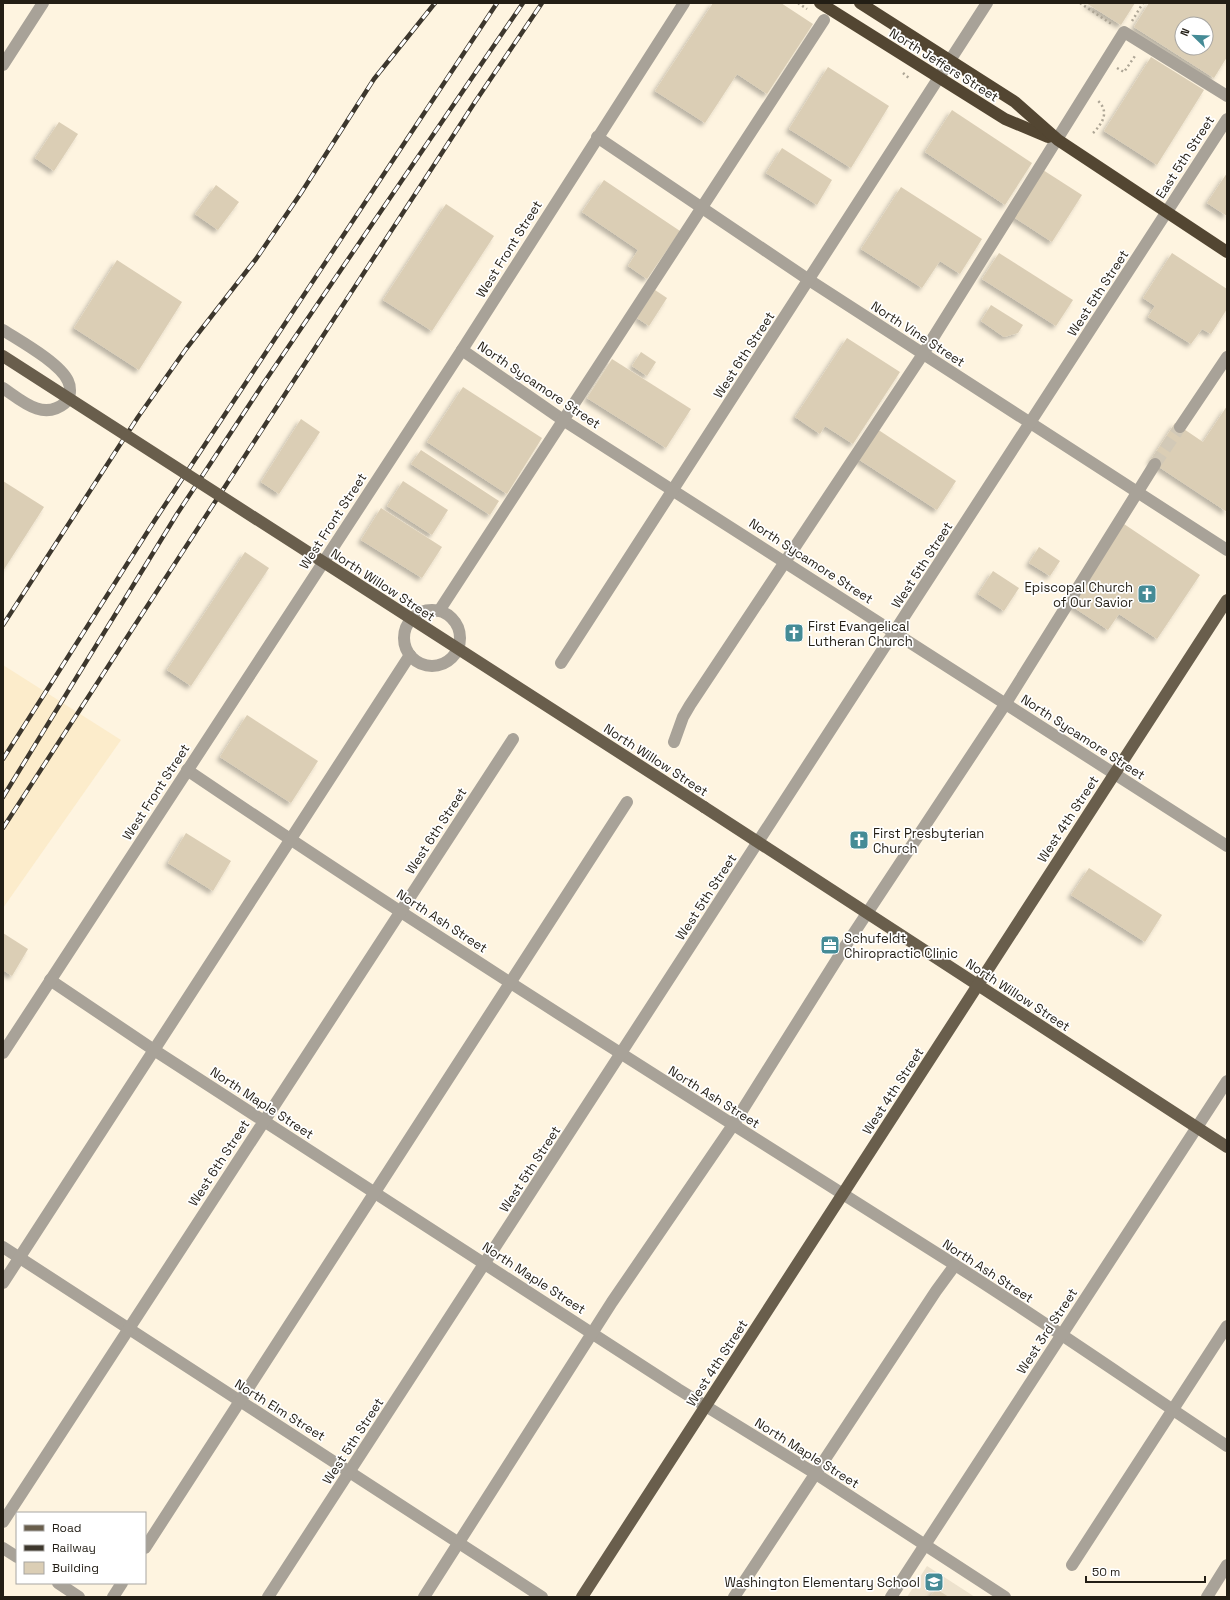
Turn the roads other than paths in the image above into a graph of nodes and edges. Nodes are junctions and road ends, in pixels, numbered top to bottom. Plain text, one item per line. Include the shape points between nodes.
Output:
1 (43, 3) edge
2 (684, 3) edge
3 (820, 3) edge
4 (860, 3) edge
5 (987, 3) edge
6 (824, 20) dead end
7 (5, 59) edge
8 (949, 60) junction
9 (938, 78) junction
10 (1227, 96) edge
11 (1227, 119) edge
12 (597, 137) junction
13 (1058, 140) junction
14 (702, 208) junction
15 (1167, 212) junction
16 (1227, 252) edge
17 (809, 280) junction
18 (3, 330) edge
19 (462, 350) junction
20 (923, 354) junction
21 (3, 356) edge
22 (1227, 357) edge
23 (3, 388) edge
24 (563, 420) junction
25 (1031, 423) junction
26 (1180, 427) tunnel mouth
27 (1155, 464) tunnel mouth
28 (674, 490) junction
29 (1137, 492) junction
30 (1227, 550) edge
31 (784, 561) junction
32 (321, 566) junction
33 (1227, 600) edge
34 (439, 611) junction
35 (409, 623) junction
36 (895, 632) junction
37 (410, 655) junction
38 (561, 663) dead end
39 (1006, 703) junction
40 (513, 739) dead end
41 (674, 742) dead end
42 (187, 770) junction
43 (1114, 774) junction
44 (627, 802) dead end
45 (290, 840) junction
46 (759, 842) junction
47 (1227, 846) edge
48 (400, 911) junction
49 (868, 913) junction
50 (50, 980) junction
51 (512, 983) junction
52 (978, 985) junction
53 (154, 1050) junction
54 (3, 1053) edge
55 (621, 1054) junction
56 (1227, 1081) edge
57 (264, 1121) junction
58 (734, 1125) junction
59 (1197, 1128) junction
60 (1227, 1147) edge
61 (376, 1193) junction
62 (843, 1195) junction
63 (3, 1247) edge
64 (20, 1257) junction
65 (485, 1263) junction
66 (955, 1265) junction
67 (3, 1283) edge
68 (1227, 1326) edge
69 (129, 1328) junction
70 (594, 1334) junction
71 (1061, 1336) junction
72 (240, 1402) junction
73 (706, 1406) junction
74 (1173, 1410) junction
75 (1227, 1446) edge
76 (350, 1472) junction
77 (816, 1474) junction
78 (3, 1522) edge
79 (458, 1542) junction
80 (925, 1545) junction
81 (146, 1546) edge
82 (3, 1548) edge
83 (16, 1556) edge
84 (1072, 1565) dead end
85 (1227, 1565) edge
86 (60, 1584) edge
87 (121, 1584) edge
88 (79, 1597) edge
89 (113, 1597) edge
90 (268, 1597) edge
91 (424, 1597) edge
92 (542, 1597) edge
93 (582, 1597) edge
94 (734, 1597) edge
95 (891, 1597) edge
96 (1005, 1597) edge
97 (1207, 1597) edge

1 - 7 street
2 - 12 street, West Front Street
3 - 9 highway, North Jeffers Street
4 - 8 highway, North Jeffers Street
5 - 8 street, West 6th Street
6 - 14 street
8 - 9 street, West 6th Street
8 - 13 highway, North Jeffers Street via 1015,102
9 - 13 highway, North Jeffers Street via 1005,119
9 - 17 street, West 6th Street
10 - 13 street via 1124,32
11 - 15 street, East 5th Street
12 - 14 street, North Vine Street
12 - 19 street, West Front Street
13 - 15 highway, North Jeffers Street
13 - 20 street
14 - 17 street, North Vine Street
14 - 24 street
15 - 16 highway, North Jeffers Street
15 - 25 street, West 5th Street
17 - 20 street, North Vine Street
17 - 28 street, West 6th Street
18 - 23 street via 57,368 68,380 70,390 67,402 57,409 46,412
19 - 24 street, North Sycamore Street
19 - 32 street, West Front Street
20 - 25 street, North Vine Street
20 - 31 street
21 - 46 main road, North Willow Street, bridge
22 - 26 street
24 - 28 street, North Sycamore Street
24 - 34 street
25 - 29 street, North Vine Street
25 - 36 street, West 5th Street
27 - 29 street
28 - 31 street, North Sycamore Street
28 - 38 street, West 6th Street
29 - 30 street, North Vine Street
29 - 39 street
31 - 36 street, North Sycamore Street
31 - 41 street via 690,705
32 - 35 street, North Willow Street
32 - 42 street, West Front Street
33 - 43 main road, West 4th Street
34 - 35 street via 429,610 416,616
34 - 37 street via 453,619 459,630 461,639 453,658 445,664 427,666 418,663
35 - 37 street via 404,633 405,646
36 - 39 street, North Sycamore Street
36 - 46 street, West 5th Street
37 - 45 street
39 - 43 street, North Sycamore Street
39 - 49 street
40 - 48 street, West 6th Street
42 - 45 street, North Ash Street
42 - 50 street, West Front Street
43 - 47 street, North Sycamore Street
43 - 52 main road, West 4th Street
44 - 51 street
45 - 48 street, North Ash Street
45 - 53 street
46 - 49 main road, North Willow Street
46 - 55 street, West 5th Street
48 - 51 street, North Ash Street
48 - 57 street, West 6th Street
49 - 52 main road, North Willow Street
49 - 58 street
50 - 53 street, North Maple Street
50 - 54 street, West Front Street
51 - 55 street, North Ash Street
51 - 61 street
52 - 59 main road, North Willow Street
52 - 62 main road, West 4th Street
53 - 57 street, North Maple Street
53 - 64 street
55 - 58 street, North Ash Street
55 - 65 street, West 5th Street
56 - 59 street, West 3rd Street
57 - 61 street, North Maple Street
57 - 69 street, West 6th Street
58 - 62 street, North Ash Street
58 - 70 street via 612,1302
59 - 60 main road, North Willow Street
59 - 71 street, West 3rd Street
61 - 65 street, North Maple Street
61 - 72 street
62 - 66 street, North Ash Street
62 - 73 main road, West 4th Street
63 - 64 street, North Elm Street
64 - 67 street
64 - 69 street, North Elm Street
65 - 70 street, North Maple Street
65 - 76 street, West 5th Street
66 - 71 street, North Ash Street
66 - 77 street
68 - 74 street
69 - 72 street, North Elm Street
69 - 78 street, West 6th Street
70 - 73 street, North Maple Street
70 - 79 street
71 - 74 street, North Ash Street
71 - 80 street, West 3rd Street
72 - 76 street, North Elm Street
72 - 81 street
73 - 77 street, North Maple Street
73 - 93 main road, West 4th Street
74 - 75 street, North Ash Street
74 - 84 street
76 - 79 street, North Elm Street
76 - 90 street, West 5th Street
77 - 80 street, North Maple Street
77 - 94 street
79 - 91 street
79 - 92 street, North Elm Street
80 - 95 street, West 3rd Street
80 - 96 street, North Maple Street
82 - 83 street
85 - 97 street
86 - 88 street
87 - 89 street

